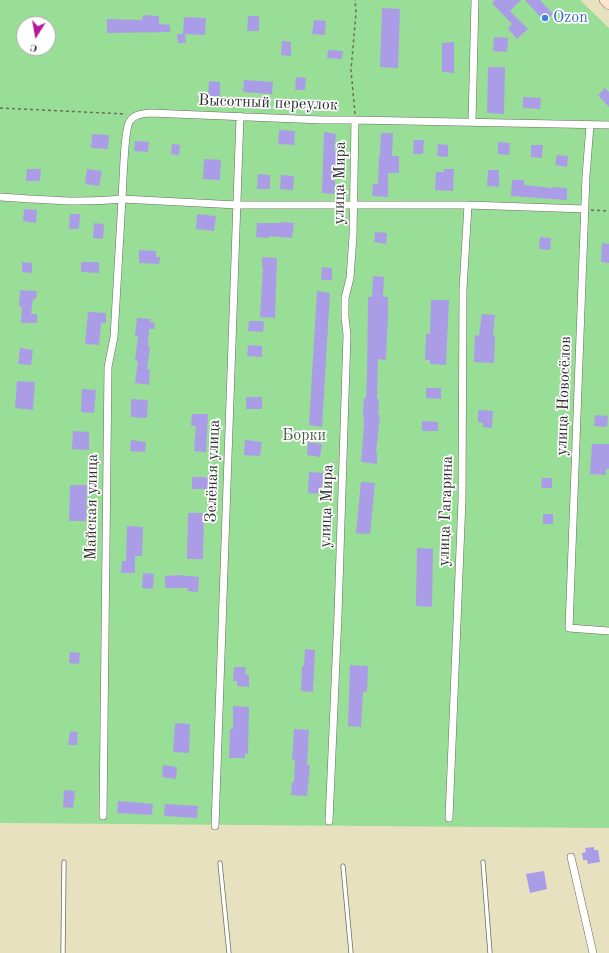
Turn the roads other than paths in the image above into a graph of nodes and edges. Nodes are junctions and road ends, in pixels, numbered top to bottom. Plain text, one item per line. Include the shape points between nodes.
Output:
1 (475, 0) edge
2 (604, 0) edge
3 (609, 5) edge
4 (240, 116) junction
5 (355, 120) junction
6 (472, 122) junction
7 (590, 125) junction
8 (609, 125) edge
9 (0, 197) edge
10 (122, 199) junction
11 (353, 204) junction
12 (468, 204) junction
13 (237, 205) junction
14 (585, 209) junction
15 (609, 631) edge
16 (103, 816) dead end
17 (449, 818) dead end
18 (329, 821) dead end
19 (215, 826) dead end
20 (571, 857) dead end
21 (64, 862) dead end
22 (483, 862) dead end
23 (220, 863) dead end
24 (343, 866) dead end
25 (63, 953) edge
26 (229, 953) edge
27 (351, 953) edge
28 (490, 953) edge
29 (594, 953) edge

1 - 6 street
2 - 3 street
4 - 5 street, Высотный переулок
4 - 10 street, Высотный переулок via 150,113 136,115 129,122 126,133
4 - 13 street, Зелёная улица
5 - 6 street, Высотный переулок
5 - 11 street, улица Мира
6 - 7 street, Высотный переулок
7 - 8 street, Высотный переулок
7 - 14 street, улица Новосёлов
9 - 10 street via 64,201
10 - 13 street
10 - 16 street, Майская улица via 114,338 108,367
11 - 12 street
11 - 13 street
11 - 18 street, улица Мира via 351,271 344,317 347,335
12 - 14 street
12 - 17 street, улица Гагарина via 463,289 462,500
13 - 19 street, Зелёная улица
14 - 15 street, улица Новосёлов via 569,628
20 - 29 street
21 - 25 lane
22 - 28 lane
23 - 26 lane
24 - 27 lane

